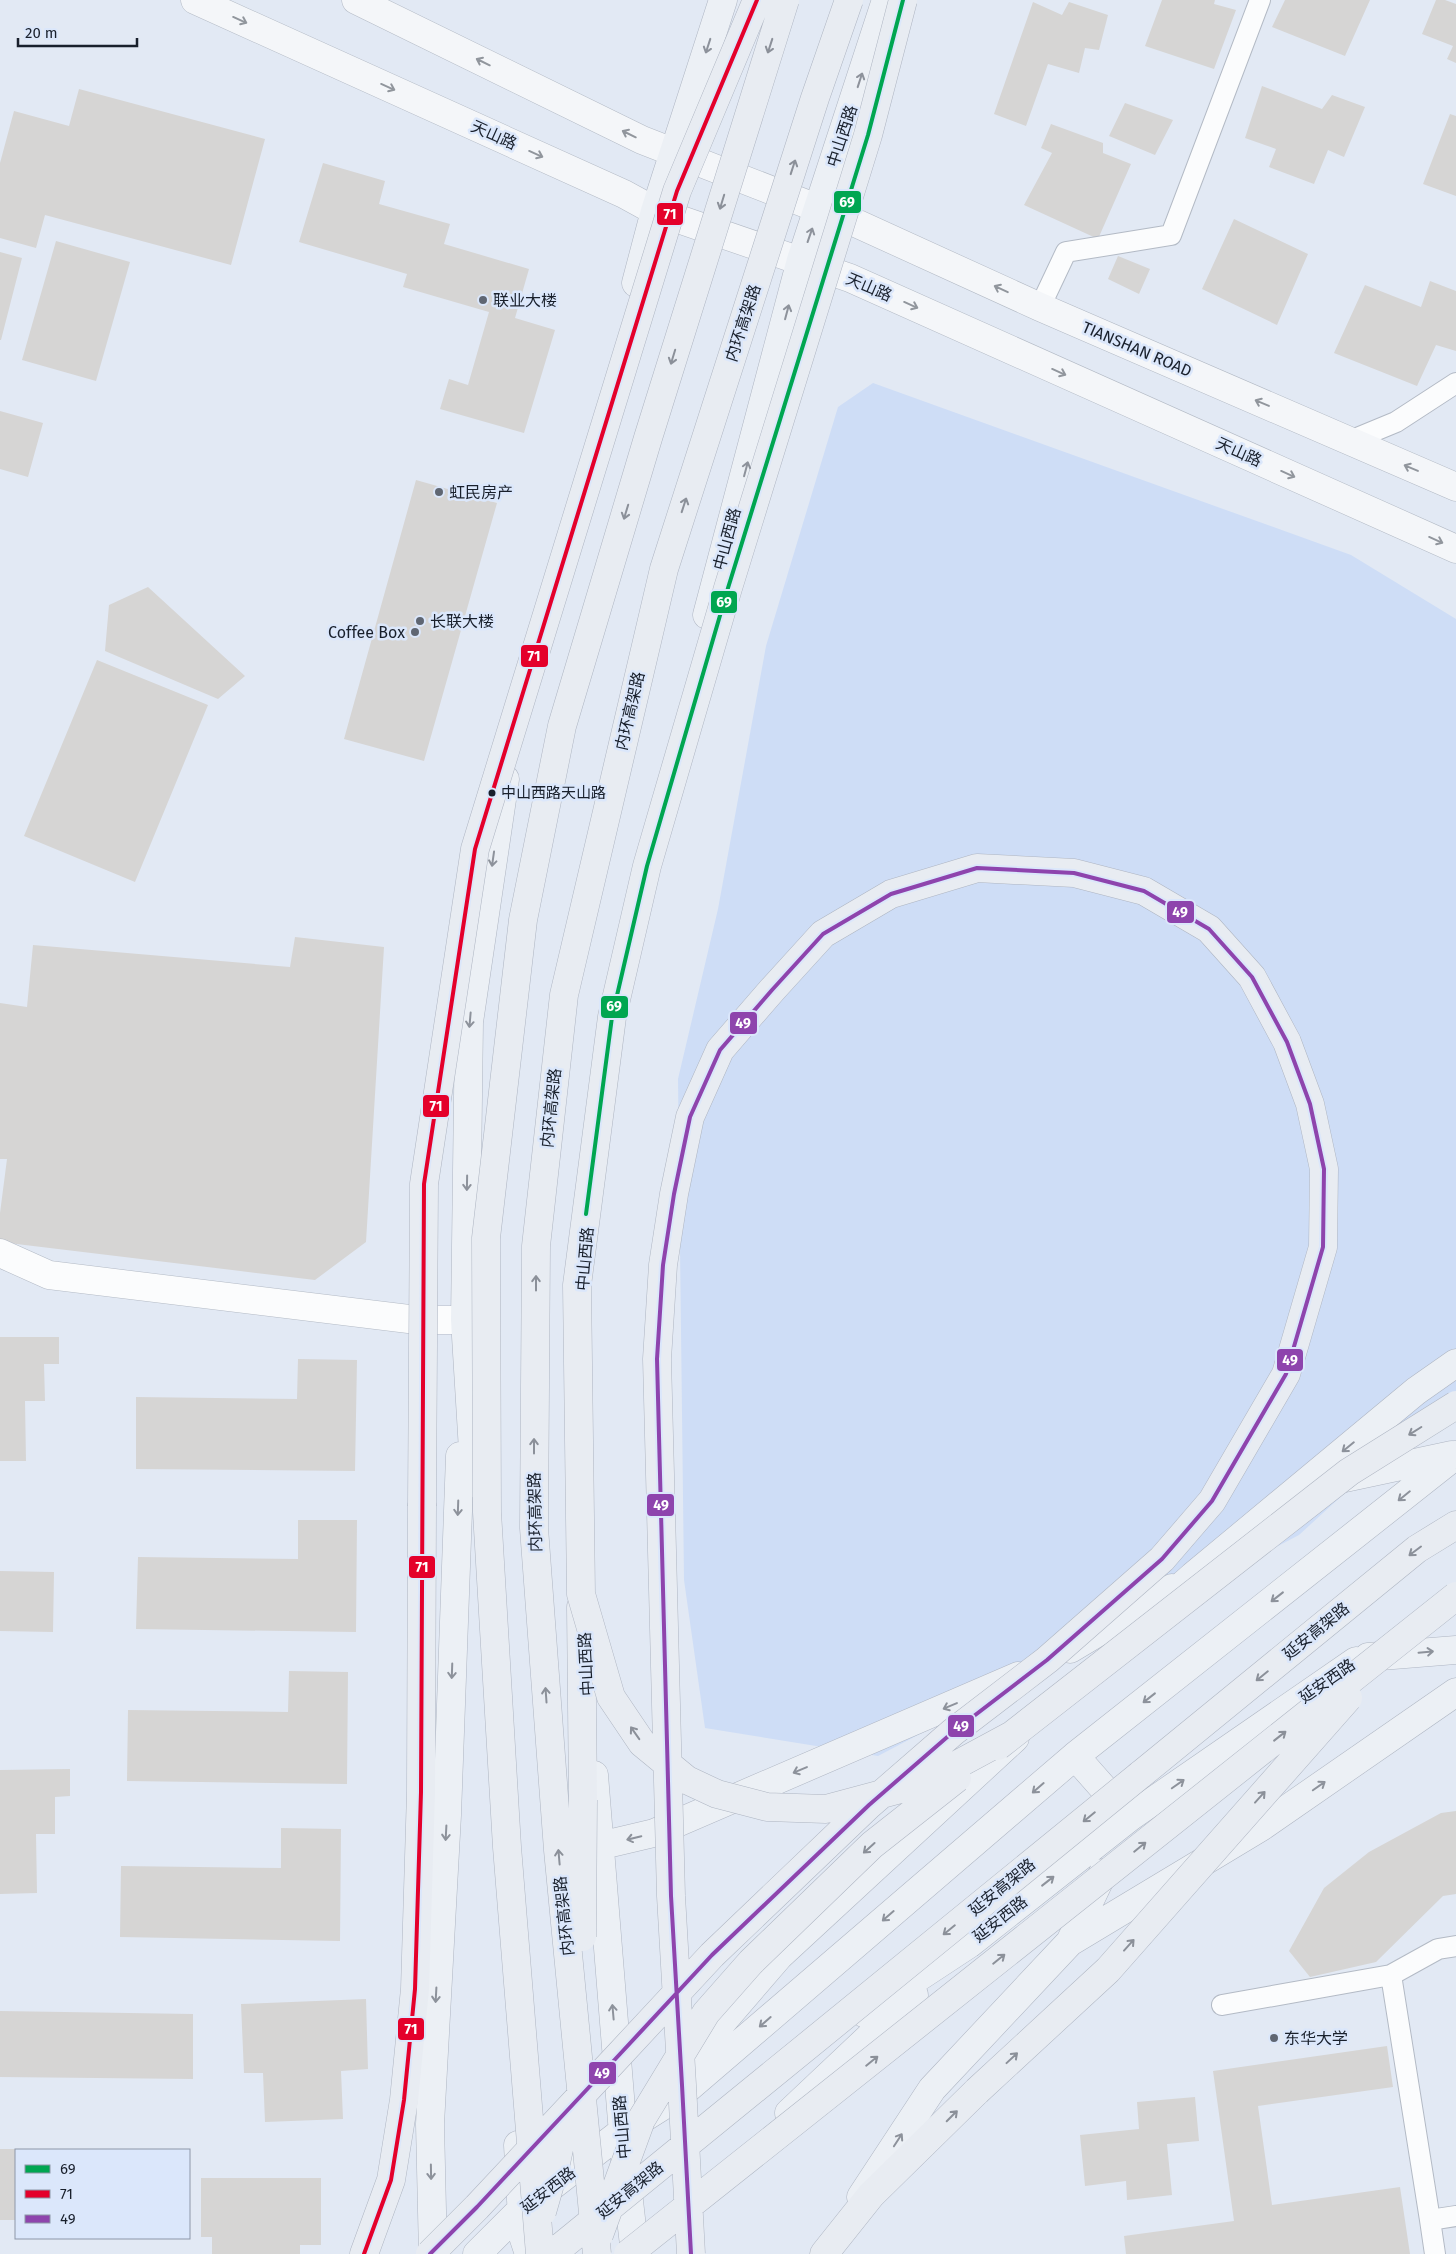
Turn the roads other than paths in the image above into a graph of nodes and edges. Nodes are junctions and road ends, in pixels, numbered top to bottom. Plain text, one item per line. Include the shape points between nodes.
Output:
1 (195, 0) edge
2 (356, 0) edge
3 (723, 0) edge
4 (756, 0) edge
5 (785, 0) edge
6 (849, 0) edge
7 (886, 0) edge
8 (903, 0) edge
9 (1260, 0) edge
10 (674, 151) junction
11 (818, 210) junction
12 (655, 211) junction
13 (801, 260) junction
14 (1040, 307) junction
15 (1456, 383) edge
16 (1350, 441) junction
17 (1456, 487) edge
18 (1456, 549) edge
19 (0, 1253) edge
20 (465, 1320) junction
21 (1456, 1364) edge
22 (1456, 1405) edge
23 (1456, 1454) edge
24 (1298, 1488) junction
25 (1456, 1525) edge
26 (1193, 1576) junction
27 (581, 1594) junction
28 (1456, 1594) edge
29 (1397, 1643) junction
30 (1456, 1650) edge
31 (1361, 1658) junction
32 (1456, 1692) edge
33 (1012, 1735) junction
34 (1075, 1756) junction
35 (1130, 1817) junction
36 (599, 1846) junction
37 (1070, 1942) junction
38 (969, 1944) junction
39 (1456, 1946) edge
40 (1391, 1975) junction
41 (1222, 2005) dead end
42 (623, 2131) junction
43 (627, 2183) junction
44 (522, 2209) junction
45 (1456, 2216) edge
46 (1430, 2220) junction
47 (364, 2254) edge
48 (432, 2254) edge
49 (477, 2254) edge
50 (529, 2254) edge
51 (540, 2254) edge
52 (551, 2254) edge
53 (592, 2254) edge
54 (597, 2254) edge
55 (628, 2254) edge
56 (636, 2254) edge
57 (691, 2254) edge
58 (823, 2254) edge
59 (1435, 2254) edge

1 -> 12 main road, 天山路 via 624,194
10 -> 2 main road via 642,140
3 -> 10 main road
4 - 47 highway, bridge via 676,191 475,849 424,1184 421,1782 415,1989 404,2100 391,2180
5 -> 51 highway, bridge via 562,726 523,920 486,1238 487,1512 507,1847
54 -> 6 highway, 内环高架路, bridge via 558,1850 534,1528 536,1246 562,1004 664,568
11 -> 7 main road, 中山西路
8 - 27 highway, bridge via 868,135 728,588 647,866 612,1017 577,1285
9 - 14 lane via 1171,235 1066,252
10 - 11 main road, TIANSHAN ROAD
10 - 12 main road
13 -> 11 main road, 中山西路
14 -> 11 main road, TIANSHAN ROAD via 858,224
12 - 13 main road, 天山路
12 -> 20 main road via 505,778 470,1022
13 -> 18 main road, 天山路 via 850,278
36 -> 13 main road, 中山西路 via 585,1659 581,1288 603,1068 645,848
16 -> 14 main road, TIANSHAN ROAD
15 - 16 lane via 1396,422
17 -> 16 main road, TIANSHAN ROAD
19 - 20 street via 49,1275 417,1320
20 - 44 main road
20 -> 48 main road via 447,1815 430,2124
21 -> 24 main road, 延安西路 via 1416,1391
22 -> 33 highway, bridge via 1349,1472
23 - 24 main road, 延安西路
23 -> 34 main road, 延安西路
24 - 26 main road, 延安西路
25 -> 52 highway, 延安高架路, bridge via 1417,1549
26 -> 36 main road via 1042,1666 654,1833
26 - 42 main road, 延安西路 via 779,1956 679,2072
33 -> 27 highway, bridge via 923,1783 826,1809 767,1807 717,1794 687,1780 642,1743 616,1705
27 - 50 highway, bridge via 584,2003 556,2163
28 - 29 highway, bridge
28 - 31 main road, 延安西路
55 -> 29 highway, bridge
58 -> 29 highway, bridge via 871,2196 977,2091 1108,1970
31 -> 30 main road
35 -> 31 main road, 延安西路
37 -> 32 main road via 1261,1826
33 -> 53 highway, bridge via 872,1845 751,1962 706,2013 641,2120
34 - 35 main road
34 -> 42 main road, 延安西路 via 680,2095
35 - 37 main road
38 -> 35 main road, 延安西路
42 -> 36 main road, 中山西路
58 -> 37 main road via 932,2088
38 - 43 main road, 延安西路 via 684,2131
38 - 56 main road
39 - 40 lane via 1438,1949
40 - 41 lane
40 - 46 lane
42 - 43 main road, 中山西路
42 - 44 main road, 延安西路
43 - 52 main road, 延安西路
43 - 56 main road, 中山西路
44 - 49 main road, 延安西路
44 - 50 main road via 523,2236
45 - 46 lane
46 - 59 lane
48 - 57 highway, bridge via 672,1997 679,1990 712,1955 869,1805 953,1732 1047,1660 1162,1558 1212,1501 1286,1374 1323,1247 1324,1169 1310,1104 1287,1042 1252,977 1209,929 1144,891 1074,874 977,868 891,894 823,934 772,990 720,1050 690,1117 663,1266 657,1358 671,1896 674,1936 676,1986 677,1996 677,2006

